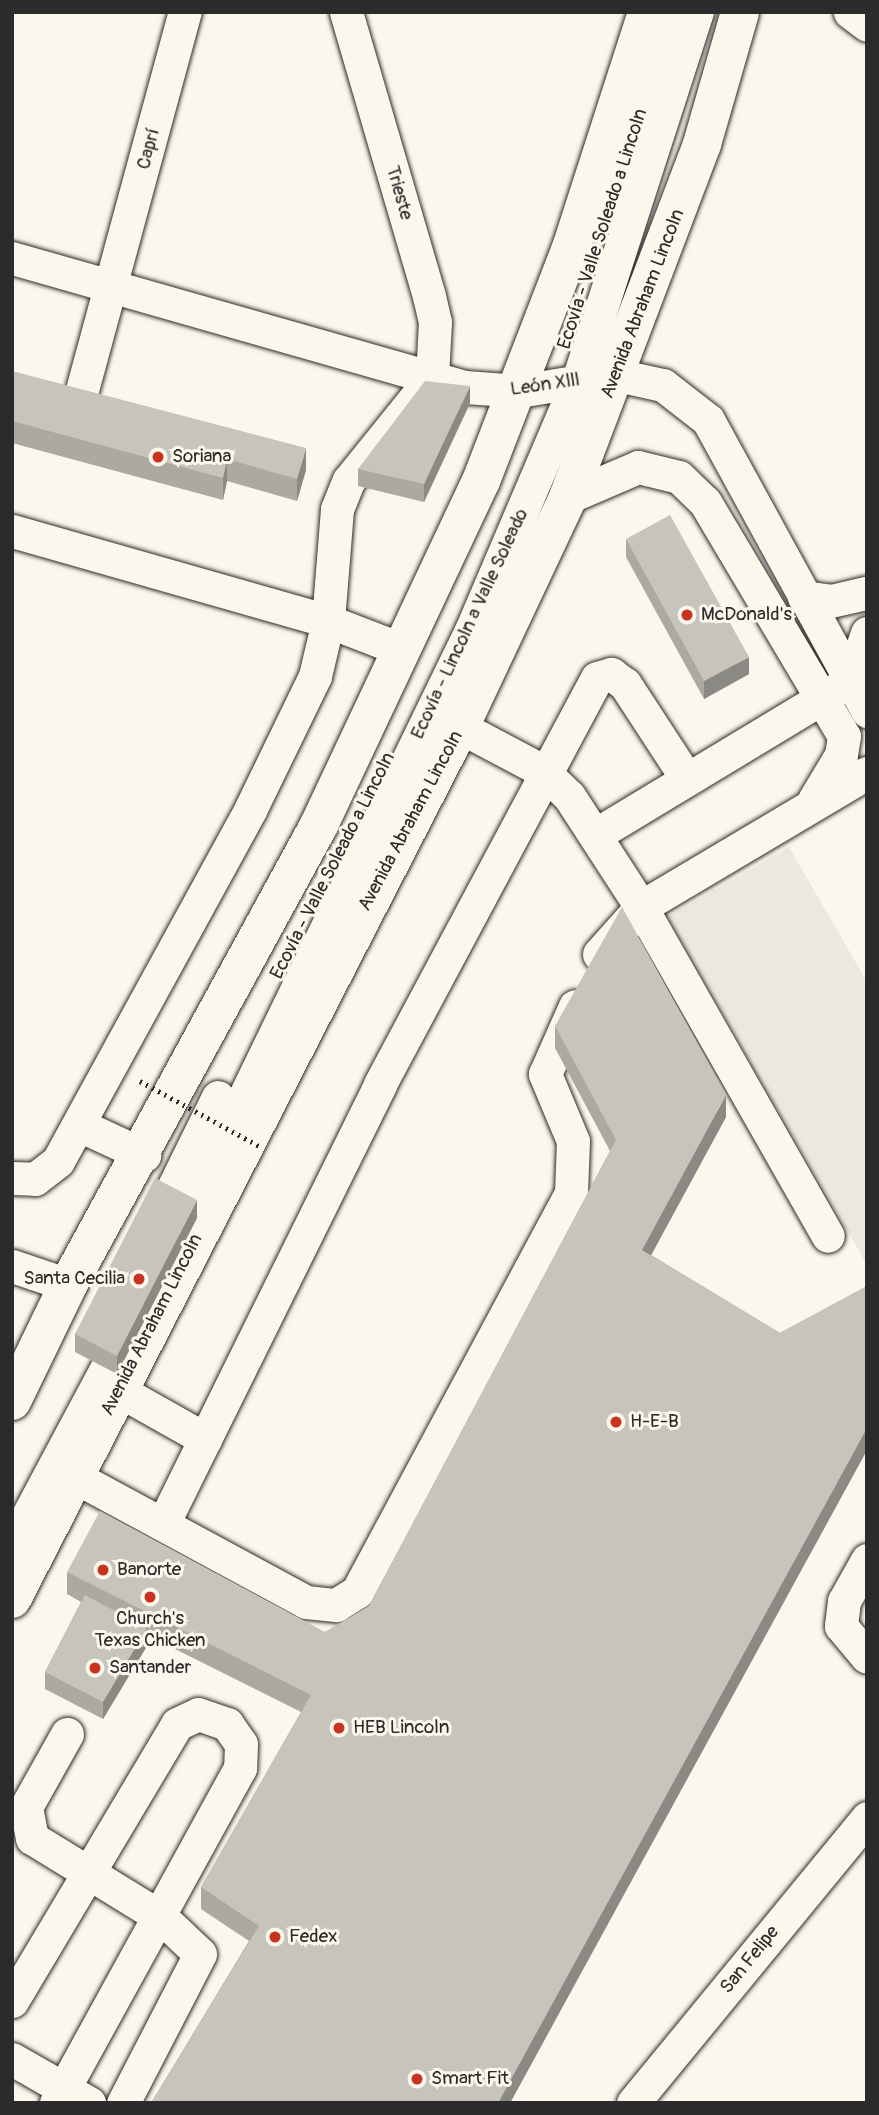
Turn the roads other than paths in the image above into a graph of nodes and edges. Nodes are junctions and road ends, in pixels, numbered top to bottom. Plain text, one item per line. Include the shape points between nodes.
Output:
1 (185, 12) edge
2 (346, 12) edge
3 (647, 12) edge
4 (672, 12) edge
5 (698, 12) edge
6 (740, 12) edge
7 (850, 12) edge
8 (867, 25) edge
9 (12, 258) edge
10 (113, 286) junction
11 (617, 375) junction
12 (432, 377) junction
13 (550, 386) junction
14 (82, 390) edge
15 (568, 496) junction
16 (12, 531) edge
17 (867, 593) edge
18 (804, 597) junction
19 (328, 621) junction
20 (867, 633) edge
21 (403, 650) junction
22 (836, 689) junction
23 (867, 711) edge
24 (460, 727) junction
25 (543, 771) junction
26 (867, 773) edge
27 (687, 779) junction
28 (814, 800) junction
29 (596, 835) junction
30 (641, 907) junction
31 (79, 1125) junction
32 (144, 1155) junction
33 (12, 1178) edge
34 (177, 1208) edge
35 (828, 1237) dead end
36 (12, 1266) edge
37 (68, 1285) junction
38 (24, 1358) edge
39 (104, 1372) junction
40 (12, 1401) edge
41 (205, 1439) junction
42 (77, 1478) junction
43 (12, 1497) edge
44 (163, 1524) junction
45 (12, 1545) edge
46 (867, 1560) edge
47 (12, 1599) edge
48 (867, 1657) edge
49 (67, 1734) dead end
50 (867, 1818) edge
51 (93, 1874) junction
52 (162, 1918) junction
53 (12, 2001) edge
54 (12, 2059) edge
55 (69, 2098) edge
56 (123, 2103) edge
57 (633, 2103) edge

1 - 10 street, Caprí
2 - 12 street, Trieste via 432,309
3 - 13 main road
4 - 13 street, Ecovía - Valle Soleado a Lincoln
5 - 13 street
6 - 11 main road, Avenida Abraham Lincoln via 702,144
7 - 8 street
9 - 10 street, León Xlll
10 - 12 street, León Xlll
10 - 14 street, Caprí
11 - 13 street, León Xlll
11 - 15 main road, Avenida Abraham Lincoln
11 - 18 street, León Xlll via 663,385 708,420
12 - 13 street, León Xlll
12 - 19 street via 349,480 333,538
13 - 21 main road
13 - 34 street, Ecovía - Valle Soleado a Lincoln via 456,620
15 - 22 street via 638,467 686,482 705,502
15 - 24 main road, Avenida Abraham Lincoln
16 - 19 street
17 - 18 street via 831,601
18 - 22 street, León Xlll
19 - 21 street
19 - 31 street via 301,712
20 - 22 street
21 - 32 main road via 281,899
22 - 23 street, León Xlll
22 - 27 street
22 - 28 street via 844,745
24 - 25 street
24 - 39 main road, Avenida Abraham Lincoln
25 - 27 street via 593,683 611,674 625,684
25 - 29 street
25 - 41 street
26 - 28 street
27 - 29 street
28 - 30 street
29 - 30 street
30 - 35 street
30 - 44 street via 603,948 546,1068 573,1142 571,1193 358,1592 335,1605 306,1602
31 - 32 street
31 - 33 street via 48,1172
32 - 37 main road
36 - 37 street
37 - 38 main road
38 - 40 main road
39 - 41 street
39 - 42 main road, Avenida Abraham Lincoln
39 - 43 street
39 - 45 street
41 - 44 street
42 - 44 street
42 - 47 main road, Avenida Abraham Lincoln
46 - 48 street via 844,1601 841,1626
49 - 51 street via 26,1807 25,1827 32,1838
50 - 57 street, San Felipe
51 - 52 street
51 - 52 street via 177,1724 198,1714 216,1717 237,1734 240,1768
51 - 53 street
52 - 55 street
52 - 56 street via 197,1945 198,1966
54 - 55 street

